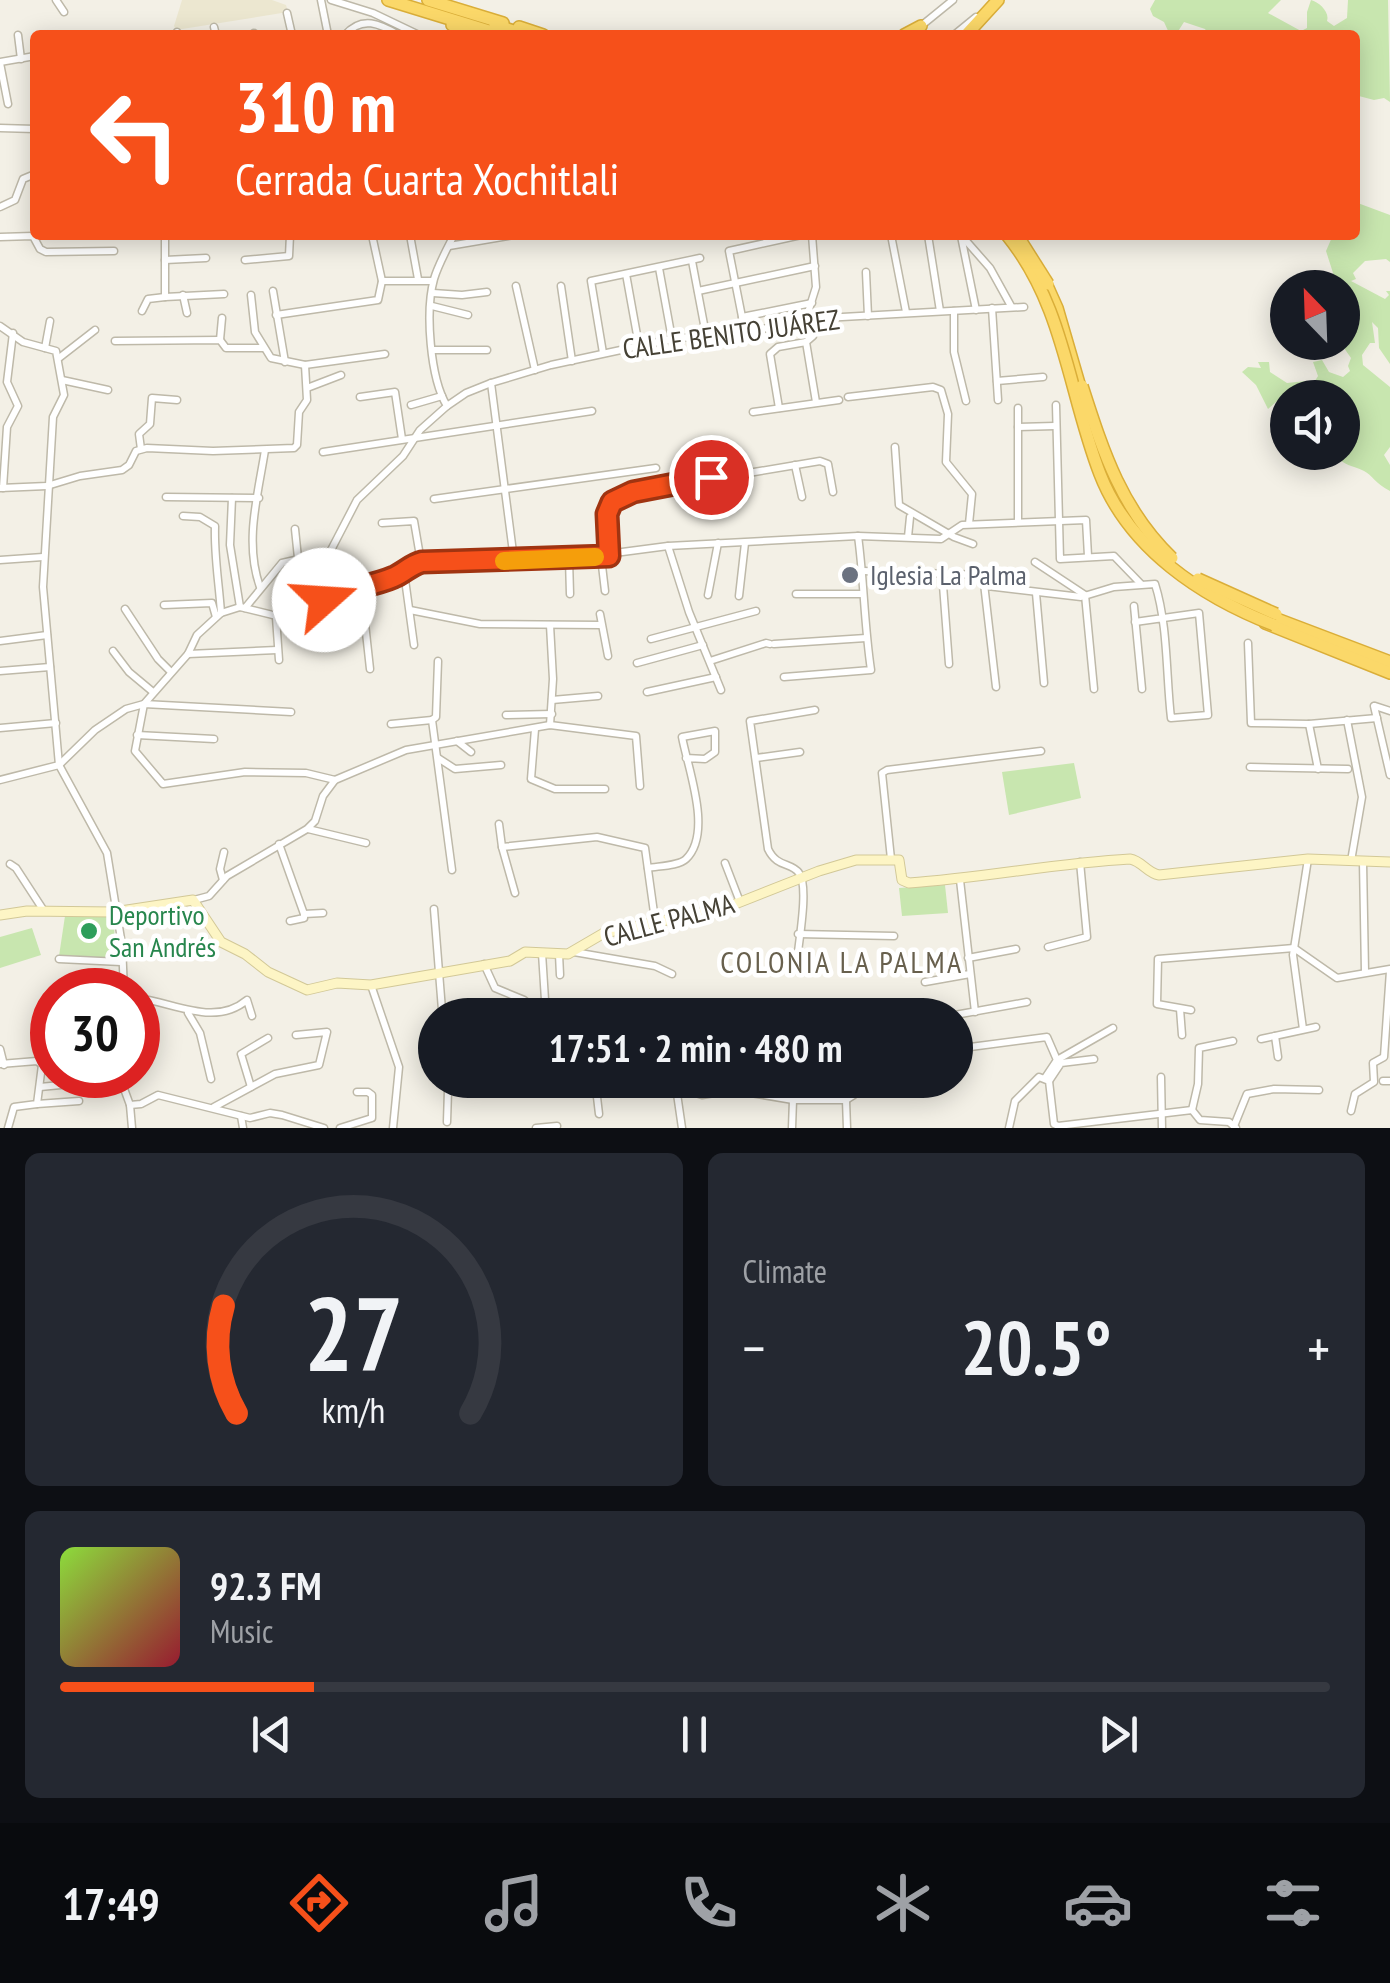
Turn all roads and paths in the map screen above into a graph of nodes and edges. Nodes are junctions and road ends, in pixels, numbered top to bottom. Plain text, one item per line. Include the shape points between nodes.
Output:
1 (56, 0) edge
2 (321, 0) edge
3 (331, 0) edge
4 (388, 0) edge
5 (414, 0) edge
6 (953, 0) edge
7 (997, 0) edge
8 (429, 4) edge
9 (64, 12) dead end
10 (287, 13) dead end
11 (291, 30) edge
12 (327, 30) edge
13 (350, 30) edge
14 (391, 30) edge
15 (408, 30) edge
16 (463, 30) edge
17 (490, 30) edge
18 (510, 30) edge
19 (524, 30) edge
20 (915, 30) edge
21 (960, 30) edge
22 (970, 30) edge
23 (18, 35) dead end
24 (30, 57) edge
25 (21, 59) junction
26 (0, 62) edge
27 (8, 104) dead end
28 (0, 128) edge
29 (30, 128) edge
30 (30, 176) edge
31 (0, 207) edge
32 (30, 236) edge
33 (0, 237) edge
34 (35, 240) edge
35 (165, 240) edge
36 (290, 240) edge
37 (373, 240) edge
38 (411, 240) edge
39 (450, 240) edge
40 (777, 240) edge
41 (812, 240) edge
42 (892, 240) edge
43 (929, 240) edge
44 (961, 240) edge
45 (965, 240) edge
46 (1009, 240) edge
47 (1020, 240) edge
48 (114, 251) dead end
49 (206, 258) dead end
50 (165, 260) junction
51 (245, 260) dead end
52 (815, 266) junction
53 (659, 268) junction
54 (866, 272) dead end
55 (626, 274) junction
56 (418, 279) junction
57 (382, 281) junction
58 (433, 281) junction
59 (735, 284) junction
60 (516, 286) dead end
61 (562, 286) dead end
62 (272, 291) dead end
63 (698, 291) junction
64 (433, 292) junction
65 (487, 292) dead end
66 (224, 294) dead end
67 (184, 295) junction
68 (251, 295) dead end
69 (165, 297) junction
70 (812, 303) junction
71 (432, 306) junction
72 (1012, 306) junction
73 (1024, 307) dead end
74 (992, 308) junction
75 (142, 310) dead end
76 (976, 310) junction
77 (940, 311) junction
78 (906, 312) junction
79 (954, 312) junction
80 (187, 313) dead end
81 (276, 315) junction
82 (468, 315) dead end
83 (868, 316) junction
84 (222, 318) dead end
85 (742, 318) junction
86 (808, 319) junction
87 (50, 322) dead end
88 (0, 326) edge
89 (95, 330) dead end
90 (745, 332) junction
91 (13, 333) junction
92 (706, 335) junction
93 (220, 340) junction
94 (672, 340) junction
95 (115, 341) dead end
96 (806, 342) junction
97 (639, 346) junction
98 (44, 348) junction
99 (263, 348) junction
100 (433, 350) junction
101 (487, 350) dead end
102 (603, 353) junction
103 (385, 354) dead end
104 (60, 358) junction
105 (572, 360) junction
106 (285, 362) junction
107 (305, 365) junction
108 (535, 370) junction
109 (341, 375) dead end
110 (1044, 377) dead end
111 (62, 380) junction
112 (997, 381) junction
113 (491, 383) junction
114 (307, 388) junction
115 (108, 390) dead end
116 (442, 396) junction
117 (360, 397) dead end
118 (177, 400) dead end
119 (998, 400) dead end
120 (966, 401) dead end
121 (816, 402) junction
122 (411, 405) dead end
123 (447, 406) junction
124 (1056, 406) dead end
125 (779, 408) junction
126 (1018, 408) dead end
127 (592, 411) dead end
128 (752, 412) dead end
129 (496, 426) junction
130 (1055, 426) junction
131 (1018, 427) junction
132 (414, 438) junction
133 (402, 439) junction
134 (895, 447) dead end
135 (140, 449) junction
136 (266, 450) junction
137 (323, 452) dead end
138 (796, 465) junction
139 (656, 468) dead end
140 (47, 486) junction
141 (2, 488) edge
142 (506, 489) junction
143 (833, 492) dead end
144 (166, 496) dead end
145 (802, 497) dead end
146 (232, 498) junction
147 (259, 498) junction
148 (434, 499) dead end
149 (183, 516) dead end
150 (910, 517) dead end
151 (1057, 520) junction
152 (1018, 522) junction
153 (382, 523) dead end
154 (969, 524) junction
155 (294, 529) dead end
156 (950, 535) junction
157 (858, 536) junction
158 (908, 538) junction
159 (745, 542) junction
160 (718, 543) junction
161 (973, 544) dead end
162 (668, 546) junction
163 (605, 556) junction
164 (1088, 556) junction
165 (44, 557) junction
166 (298, 558) junction
167 (569, 559) junction
168 (0, 560) edge
169 (514, 561) junction
170 (421, 562) junction
171 (1034, 562) dead end
172 (404, 570) junction
173 (863, 571) junction
174 (942, 572) junction
175 (1142, 584) junction
176 (987, 586) junction
177 (360, 587) junction
178 (260, 588) junction
179 (605, 591) dead end
180 (1036, 593) junction
181 (570, 594) dead end
182 (796, 594) dead end
183 (861, 594) junction
184 (708, 595) dead end
185 (738, 596) dead end
186 (1085, 596) junction
187 (164, 605) dead end
188 (1134, 606) dead end
189 (242, 608) junction
190 (126, 609) dead end
191 (410, 610) junction
192 (756, 612) dead end
193 (600, 614) dead end
194 (218, 615) junction
195 (276, 617) junction
196 (1161, 619) junction
197 (1136, 622) junction
198 (550, 624) junction
199 (601, 625) junction
200 (696, 628) junction
201 (46, 635) junction
202 (866, 638) junction
203 (650, 640) dead end
204 (0, 641) edge
205 (1248, 643) dead end
206 (414, 645) dead end
207 (703, 645) junction
208 (277, 650) junction
209 (113, 651) dead end
210 (188, 654) junction
211 (608, 656) dead end
212 (278, 660) dead end
213 (438, 661) dead end
214 (710, 661) junction
215 (637, 663) dead end
216 (949, 664) dead end
217 (1390, 666) edge
218 (50, 667) junction
219 (370, 669) dead end
220 (0, 671) edge
221 (170, 672) junction
222 (716, 677) junction
223 (784, 677) dead end
224 (1044, 684) dead end
225 (996, 686) dead end
226 (1094, 689) dead end
227 (1142, 689) dead end
228 (721, 690) dead end
229 (153, 692) junction
230 (647, 692) dead end
231 (598, 696) dead end
232 (552, 700) junction
233 (144, 704) junction
234 (815, 710) dead end
235 (1390, 711) edge
236 (291, 712) dead end
237 (552, 714) junction
238 (506, 715) dead end
239 (1377, 718) junction
240 (432, 720) junction
241 (1347, 720) junction
242 (56, 723) junction
243 (392, 724) dead end
244 (1309, 724) junction
245 (550, 725) junction
246 (0, 728) edge
247 (535, 729) junction
248 (137, 735) junction
249 (214, 739) dead end
250 (457, 741) junction
251 (435, 744) junction
252 (1040, 751) dead end
253 (471, 752) dead end
254 (800, 752) dead end
255 (437, 758) junction
256 (686, 758) junction
257 (756, 758) junction
258 (59, 765) junction
259 (501, 765) dead end
260 (1250, 767) dead end
261 (1318, 769) junction
262 (1348, 769) dead end
263 (1390, 775) edge
264 (0, 780) edge
265 (334, 780) junction
266 (640, 786) dead end
267 (605, 790) dead end
268 (499, 824) dead end
269 (307, 829) junction
270 (366, 843) dead end
271 (278, 844) junction
272 (502, 847) junction
273 (224, 852) dead end
274 (890, 859) junction
275 (1308, 859) junction
276 (1080, 862) junction
277 (1351, 862) junction
278 (1363, 862) junction
279 (1390, 862) edge
280 (10, 864) dead end
281 (725, 864) dead end
282 (648, 868) junction
283 (452, 870) dead end
284 (801, 878) junction
285 (223, 880) junction
286 (960, 880) junction
287 (516, 893) dead end
288 (193, 900) junction
289 (740, 902) junction
290 (434, 910) dead end
291 (45, 912) junction
292 (114, 912) junction
293 (323, 913) dead end
294 (0, 915) edge
295 (304, 916) junction
296 (655, 920) junction
297 (290, 921) dead end
298 (798, 934) junction
299 (894, 936) dead end
300 (1048, 947) dead end
301 (1294, 948) junction
302 (1016, 950) dead end
303 (542, 952) junction
304 (573, 952) junction
305 (559, 953) junction
306 (968, 958) junction
307 (59, 960) dead end
308 (122, 962) junction
309 (484, 963) junction
310 (122, 968) edge
311 (796, 970) dead end
312 (1390, 970) edge
313 (438, 972) junction
314 (1364, 972) junction
315 (672, 974) dead end
316 (970, 974) junction
317 (560, 975) dead end
318 (925, 982) dead end
319 (372, 984) junction
320 (441, 998) edge
321 (519, 998) edge
322 (545, 998) edge
323 (160, 1001) edge
324 (1027, 1002) dead end
325 (1180, 1009) junction
326 (1191, 1010) dead end
327 (974, 1012) joint
328 (188, 1013) junction
329 (252, 1016) dead end
330 (1316, 1027) dead end
331 (1114, 1028) dead end
332 (1303, 1029) junction
333 (296, 1034) dead end
334 (1182, 1034) dead end
335 (1275, 1036) junction
336 (268, 1038) dead end
337 (1261, 1039) dead end
338 (1233, 1041) dead end
339 (973, 1046) edge
340 (0, 1049) edge
341 (1278, 1057) dead end
342 (1094, 1059) dead end
343 (1057, 1060) junction
344 (30, 1062) edge
345 (2, 1065) edge
346 (1162, 1077) dead end
347 (211, 1079) dead end
348 (1047, 1079) junction
349 (251, 1087) junction
350 (1319, 1090) dead end
351 (357, 1092) dead end
352 (38, 1098) edge
353 (127, 1098) edge
354 (448, 1098) edge
355 (597, 1098) edge
356 (678, 1098) edge
357 (781, 1098) edge
358 (849, 1098) edge
359 (793, 1100) junction
360 (846, 1100) junction
361 (79, 1101) dead end
362 (37, 1104) junction
363 (130, 1105) junction
364 (213, 1108) junction
365 (1192, 1110) junction
366 (1351, 1111) dead end
367 (1163, 1112) junction
368 (599, 1114) dead end
369 (241, 1116) junction
370 (447, 1122) dead end
371 (1105, 1124) edge
372 (556, 1126) edge
373 (1235, 1127) edge
374 (8, 1128) edge
375 (132, 1128) edge
376 (243, 1128) edge
377 (324, 1128) edge
378 (340, 1128) edge
379 (393, 1128) edge
380 (536, 1128) edge
381 (682, 1128) edge
382 (792, 1128) edge
383 (847, 1128) edge
384 (1009, 1128) edge
385 (1162, 1128) edge

1 - 9 street
2 - 12 street
3 - 15 street
4 - 8 highway
5 - 18 highway
6 - 20 street
7 - 21 street
7 - 22 highway
8 - 16 highway
8 - 17 highway
8 - 19 highway
10 - 11 street
13 - 14 street via 377,22
23 - 25 street
24 - 25 street
25 - 26 street
26 - 27 street
28 - 29 street
30 - 31 street via 14,200
32 - 33 street
34 - 48 street via 46,252
35 - 50 street
36 - 51 street via 290,256
37 - 57 street
38 - 56 street
39 - 58 street
40 - 59 street via 728,250
41 - 52 street
42 - 78 street
43 - 77 street
44 - 76 street
45 - 72 street
46 - 217 highway, bridge via 1045,293 1102,477 1146,546 1221,602
47 - 217 highway, bridge via 1051,290 1111,474 1164,550 1202,582
49 - 50 street
50 - 69 street
52 - 59 street
52 - 70 street
53 - 55 street
53 - 63 street via 696,259
53 - 94 street
54 - 83 street
55 - 97 street
55 - 102 street via 591,281
56 - 57 street
56 - 58 street
57 - 81 street via 375,300
58 - 64 street
59 - 63 street
59 - 85 street
60 - 108 street
61 - 105 street
62 - 81 street
63 - 92 street
64 - 65 street
64 - 71 street
66 - 67 street
67 - 69 street
67 - 80 street
68 - 99 street via 254,332
69 - 75 street via 148,300
70 - 85 street
70 - 86 street
71 - 82 street
71 - 100 street
72 - 73 street, CALLE BENITO JUÁREZ
72 - 74 street, CALLE BENITO JUÁREZ
74 - 76 street, CALLE BENITO JUÁREZ
74 - 112 street
76 - 79 street, CALLE BENITO JUÁREZ
77 - 78 street, CALLE BENITO JUÁREZ
77 - 79 street, CALLE BENITO JUÁREZ
78 - 83 street, CALLE BENITO JUÁREZ
79 - 120 street via 954,352
81 - 106 street
83 - 86 street, CALLE BENITO JUÁREZ
84 - 93 street
85 - 90 street
86 - 90 street, CALLE BENITO JUÁREZ
86 - 96 street via 814,336
87 - 98 street
88 - 91 street
89 - 104 street
90 - 92 street, CALLE BENITO JUÁREZ
91 - 98 street
91 - 141 street via 7,382 18,406 7,426
92 - 94 street, CALLE BENITO JUÁREZ
93 - 95 street
93 - 99 street via 226,348
94 - 97 street, CALLE BENITO JUÁREZ
96 - 121 street
96 - 125 street via 772,350
97 - 102 street, CALLE BENITO JUÁREZ
98 - 104 street
99 - 106 street
100 - 101 street
100 - 116 street
102 - 105 street, CALLE BENITO JUÁREZ
103 - 107 street
104 - 111 street
105 - 108 street, CALLE BENITO JUÁREZ
106 - 107 street
107 - 114 street
108 - 113 street, CALLE BENITO JUÁREZ
109 - 114 street
110 - 112 street
111 - 115 street
111 - 140 street
112 - 119 street
113 - 123 street, CALLE BENITO JUÁREZ
113 - 129 street
114 - 136 street via 296,447
116 - 122 street
116 - 123 street
117 - 133 street via 394,392
118 - 135 street via 152,398
121 - 125 street
121 - 154 street via 941,390 948,414 946,462 972,494
123 - 132 street, CALLE BENITO JUÁREZ
124 - 130 street
125 - 128 street
126 - 131 street
127 - 129 street
129 - 132 street
129 - 142 street
130 - 131 street
130 - 151 street
131 - 152 street
132 - 133 street
132 - 166 street via 357,500 330,552
133 - 137 street
134 - 156 street via 899,505
135 - 136 street
135 - 140 street via 122,470
136 - 147 street
138 - 143 street via 826,462
138 - 145 street
138 - 163 street via 618,499 608,509
139 - 142 street
140 - 141 street
140 - 165 street
142 - 148 street
142 - 169 street
144 - 146 street
146 - 147 street
146 - 189 street via 230,545
147 - 178 street via 252,544
149 - 194 street via 215,526
150 - 158 street
151 - 152 street
151 - 164 street via 1086,520
151 - 164 street via 1060,560
152 - 154 street
153 - 170 street via 414,522
154 - 156 street
155 - 166 street
156 - 158 street
156 - 161 street
157 - 158 street
157 - 159 street
157 - 173 street
159 - 160 street
159 - 185 street
160 - 162 street
160 - 184 street
162 - 163 street
162 - 200 street
163 - 167 street
163 - 179 street
164 - 175 street via 1114,556
165 - 168 street
165 - 201 street
166 - 178 street via 282,564
167 - 169 street
167 - 181 street
169 - 170 street
170 - 172 street
171 - 186 street
172 - 177 street
172 - 191 street
173 - 174 street
173 - 183 street
174 - 176 street via 983,575
174 - 216 street
175 - 186 street
175 - 196 street via 1155,584
176 - 180 street
176 - 225 street
177 - 195 street via 293,620
177 - 219 street
178 - 189 street
180 - 186 street
180 - 224 street
182 - 183 street
183 - 202 street
186 - 226 street
187 - 194 street via 212,604
188 - 197 street
189 - 194 street
189 - 195 street
190 - 221 street
191 - 198 street via 480,624
191 - 206 street
192 - 200 street
193 - 199 street
194 - 210 street
195 - 208 street
196 - 196 street via 1170,718 1208,714 1199,613
196 - 197 street
197 - 227 street
198 - 199 street
198 - 232 street
199 - 211 street
200 - 203 street
200 - 207 street
201 - 204 street
201 - 218 street
202 - 214 street via 766,643
202 - 223 street via 870,670
205 - 244 street via 1251,723
207 - 214 street
207 - 215 street
208 - 210 street
208 - 212 street
209 - 229 street
210 - 221 street
213 - 240 street
214 - 222 street
218 - 220 street
218 - 242 street
221 - 229 street
222 - 228 street
222 - 230 street
229 - 233 street
231 - 232 street
232 - 237 street
233 - 236 street
233 - 248 street
233 - 258 street via 111,719
234 - 257 street via 750,722
235 - 239 street via 1374,706
237 - 238 street
237 - 245 street
239 - 241 street
239 - 263 street
240 - 243 street
240 - 251 street
241 - 244 street
241 - 277 street via 1362,796
242 - 246 street
242 - 258 street
244 - 261 street
245 - 247 street
245 - 266 street via 636,736
247 - 250 street
247 - 267 street via 531,779 555,789
248 - 249 street
248 - 265 street via 135,751 163,784 245,772
250 - 251 street
250 - 253 street
251 - 255 street
251 - 265 street
252 - 274 street via 887,770 882,774
254 - 257 street
255 - 259 street via 456,770
255 - 283 street
256 - 256 street via 682,737 715,731 715,752
256 - 282 street via 700,830 685,860
257 - 284 street via 768,849
258 - 264 street
258 - 292 street via 107,853
260 - 261 street
261 - 262 street
265 - 269 street
268 - 272 street
269 - 270 street
269 - 271 street
271 - 285 street
271 - 295 street
272 - 282 street via 598,837 644,848
272 - 287 street
273 - 285 street
274 - 284 street, CALLE PALMA via 856,860
274 - 286 street via 899,860 906,882
275 - 276 street via 1159,875 1130,858
275 - 277 street
275 - 301 street
276 - 286 street
276 - 300 street via 1087,937
277 - 278 street
278 - 279 street
278 - 314 street
280 - 291 street
281 - 289 street
282 - 296 street
284 - 289 street, CALLE PALMA
284 - 298 street
285 - 288 street via 210,896
286 - 306 street
288 - 292 street
288 - 319 street, CALLE PALMA via 222,942 298,987
289 - 296 street, CALLE PALMA
290 - 313 street
291 - 292 street
291 - 294 street
292 - 308 street
293 - 295 street
295 - 297 street
296 - 304 street, CALLE PALMA via 604,932
298 - 299 street
298 - 311 street
301 - 314 street via 1338,978
301 - 325 street via 1158,959 1155,1000
301 - 332 street
302 - 306 street
303 - 305 street, CALLE PALMA
303 - 309 street, CALLE PALMA
303 - 322 street
304 - 305 street, CALLE PALMA
304 - 315 street
305 - 317 street
306 - 316 street
307 - 308 street
308 - 310 street
309 - 313 street, CALLE PALMA
309 - 321 street via 494,988
312 - 314 street
312 - 366 street via 1384,1057 1373,1063 1374,1082 1356,1094
313 - 319 street, CALLE PALMA
313 - 320 street
316 - 318 street
316 - 327 street
319 - 379 street via 398,1067
323 - 328 street
324 - 327 street
325 - 326 street
325 - 334 street
328 - 329 street via 224,1014 248,1000
328 - 347 street via 200,1032
330 - 332 street
331 - 343 street
332 - 335 street
333 - 349 street via 327,1032 319,1065
335 - 337 street
335 - 341 street
336 - 349 street via 241,1054
338 - 365 street via 1199,1048
339 - 343 street via 1042,1036
340 - 345 street
342 - 348 street via 1061,1063
343 - 348 street
344 - 345 street
346 - 367 street
348 - 371 street via 1054,1124
348 - 384 street via 1033,1080 1018,1096
349 - 364 street
350 - 373 street via 1246,1095
351 - 378 street via 372,1095 372,1118
352 - 362 street
353 - 363 street
354 - 370 street
355 - 368 street
356 - 381 street
357 - 359 street
358 - 360 street
359 - 360 street
359 - 382 street
360 - 383 street
361 - 362 street
362 - 374 street via 14,1107
363 - 364 street via 158,1095
363 - 375 street
364 - 369 street
365 - 367 street
365 - 373 street via 1200,1120
367 - 371 street
367 - 385 street
369 - 376 street
369 - 377 street via 270,1113
372 - 380 street

